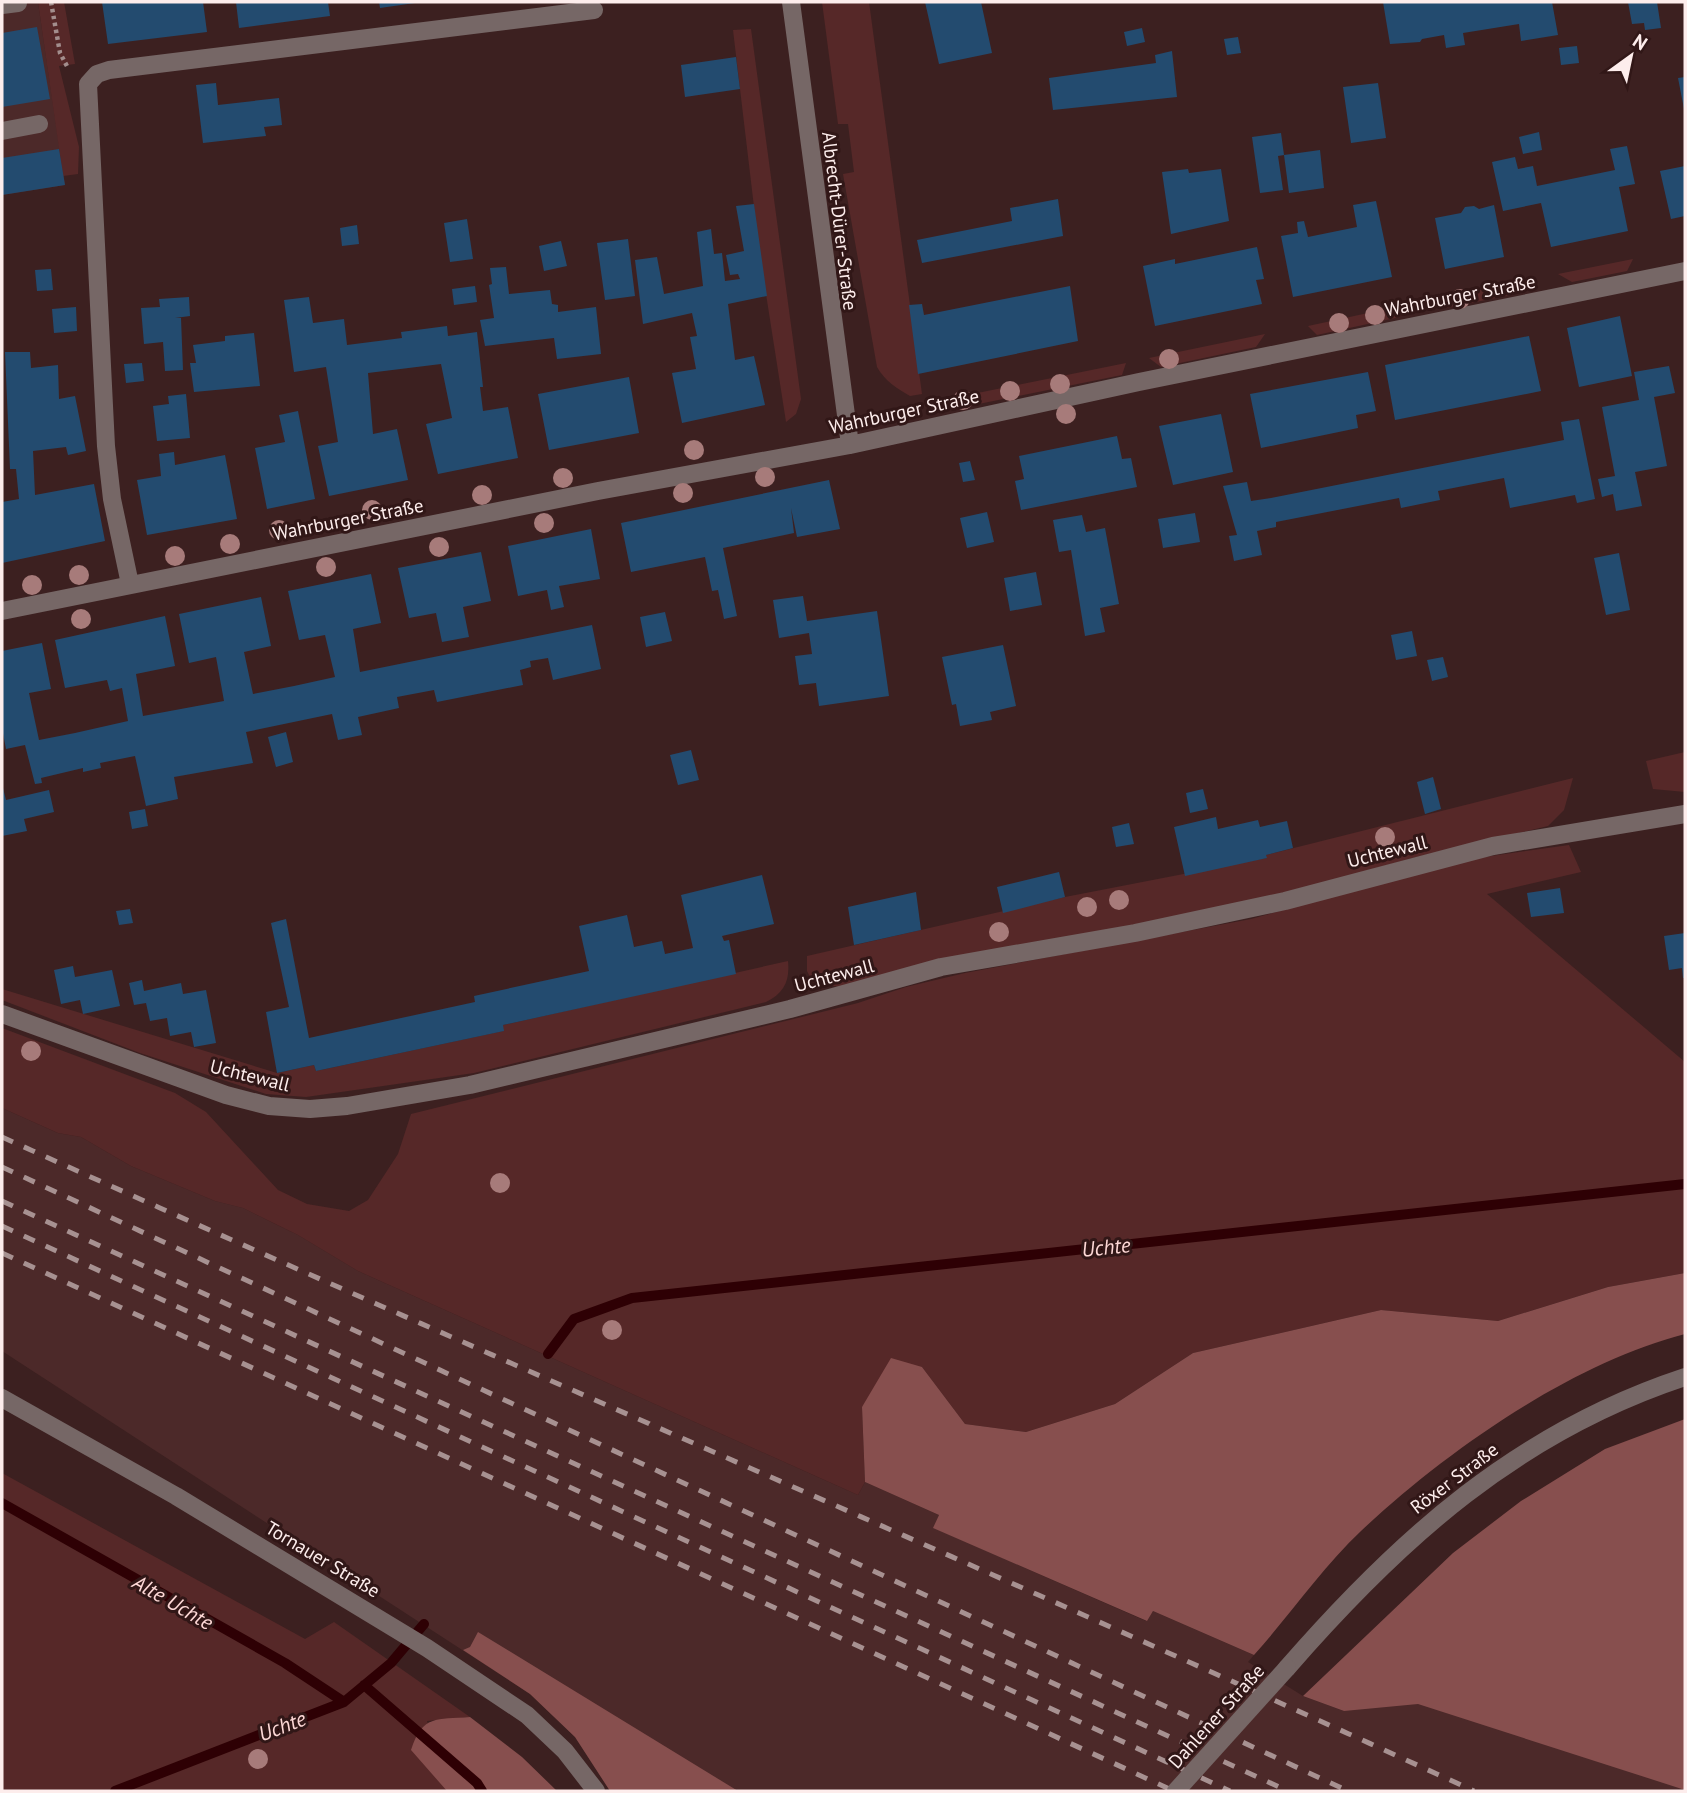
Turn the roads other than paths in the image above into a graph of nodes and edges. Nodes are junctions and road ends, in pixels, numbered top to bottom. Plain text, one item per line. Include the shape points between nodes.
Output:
1 (791, 2) edge
2 (18, 3) edge
3 (2, 5) edge
4 (594, 10) dead end
5 (39, 124) dead end
6 (2, 131) edge
7 (1685, 271) edge
8 (850, 445) junction
9 (130, 584) junction
10 (2, 611) edge
11 (1685, 814) edge
12 (2, 1014) edge
13 (1685, 1377) edge
14 (2, 1398) edge
15 (1287, 1668) joint
16 (596, 1791) edge
17 (1176, 1791) edge

1 - 8 street, Albrecht-Dürer-Straße
2 - 3 street
4 - 9 street via 97,74 87,95 106,446
5 - 6 street
7 - 8 street, Wahrburger Straße
8 - 9 street, Wahrburger Straße
9 - 10 street, Wahrburger Straße
11 - 12 street, Uchtewall via 1493,846 1285,901 941,967 790,1009 470,1085 347,1107 269,1105 226,1095
13 - 15 street, Röxer Straße via 1568,1427 1465,1493 1407,1540
14 - 16 street, Tornauer Straße via 427,1648 527,1715 565,1751
15 - 17 street, Dahlener Straße, bridge

